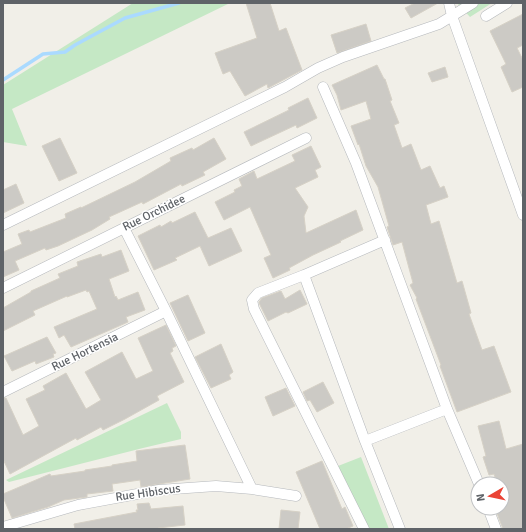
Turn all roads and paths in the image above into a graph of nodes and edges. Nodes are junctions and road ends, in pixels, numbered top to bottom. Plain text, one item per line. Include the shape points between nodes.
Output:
1 (449, 3) edge
2 (473, 3) edge
3 (506, 3) edge
4 (452, 16) junction
5 (486, 16) dead end
6 (323, 87) dead end
7 (306, 138) dead end
8 (523, 215) edge
9 (3, 225) edge
10 (124, 228) junction
11 (385, 240) junction
12 (304, 275) junction
13 (3, 288) edge
14 (166, 311) junction
15 (3, 392) edge
16 (447, 409) junction
17 (365, 441) junction
18 (476, 476) edge
19 (252, 489) junction
20 (296, 496) dead end
21 (491, 516) edge
22 (4, 525) edge
23 (364, 529) edge
24 (400, 529) edge
25 (496, 529) edge

1 - 4 street
2 - 4 street
3 - 5 street
4 - 8 street
4 - 9 street via 432,27 318,68 285,87
6 - 11 street via 356,163
7 - 10 street, Rue Orchidee
10 - 13 street, Rue Orchidee
10 - 14 street
11 - 12 street
11 - 16 street
12 - 17 street
12 - 23 street via 258,293 252,300 254,309
14 - 15 street, Rue Hortensia
14 - 19 street
16 - 17 street
16 - 18 street
17 - 24 street
19 - 20 street, Rue Hibiscus
19 - 22 street, Rue Hibiscus via 216,486 159,490 78,505
21 - 25 street

